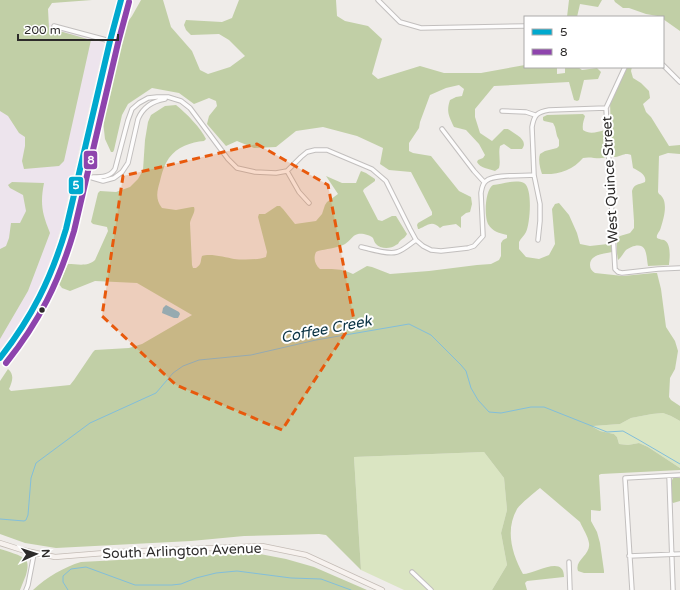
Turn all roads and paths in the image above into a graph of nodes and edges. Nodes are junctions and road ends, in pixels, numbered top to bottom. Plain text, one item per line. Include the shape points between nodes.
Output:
1 (121, 0) edge
2 (378, 0) edge
3 (54, 26) dead end
4 (524, 26) edge
5 (110, 41) junction
6 (664, 66) edge
7 (625, 68) edge
8 (680, 82) edge
9 (172, 98) junction
10 (606, 108) junction
11 (502, 111) dead end
12 (536, 115) junction
13 (442, 129) dead end
14 (287, 171) junction
15 (79, 174) junction
16 (534, 175) junction
17 (93, 177) junction
18 (484, 182) junction
19 (309, 203) dead end
20 (416, 240) junction
21 (538, 240) dead end
22 (361, 247) dead end
23 (680, 268) edge
24 (0, 358) edge
25 (680, 475) edge
26 (669, 476) junction
27 (0, 542) edge
28 (34, 554) junction
29 (672, 554) junction
30 (680, 554) edge
31 (629, 556) junction
32 (569, 562) dead end
33 (412, 572) dead end
34 (26, 590) edge
35 (382, 590) edge
36 (431, 590) edge
37 (570, 590) edge
38 (632, 590) edge
39 (673, 590) edge

1 - 5 highway
2 - 4 street via 400,22 421,28
3 - 5 street
5 - 15 highway
6 - 8 street
7 - 10 street, West Quince Street
9 - 14 street via 190,108 237,168 255,172
9 - 17 street via 153,102 141,113 128,163 122,172 114,178 101,181
9 - 17 street via 145,99 132,109 115,169 108,176
10 - 12 street via 549,110
10 - 23 street, West Quince Street via 615,268 622,273
11 - 12 street
12 - 16 street via 532,127
13 - 18 street
14 - 19 street via 299,192
14 - 20 street via 307,152 316,150 328,150 372,169 386,181
15 - 17 street
15 - 24 highway via 62,242 50,277 25,324
16 - 18 street via 500,176
16 - 21 street via 540,204
18 - 20 street via 481,192 483,236 474,246 431,250
20 - 22 street via 402,250 390,254
25 - 26 street
26 - 29 street
26 - 31 street via 625,478
27 - 28 main road, South Arlington Avenue
28 - 34 street
28 - 35 main road, South Arlington Avenue via 54,557 262,546 306,555
29 - 30 street
29 - 31 street
29 - 39 street
31 - 38 street
32 - 37 street
33 - 36 street

